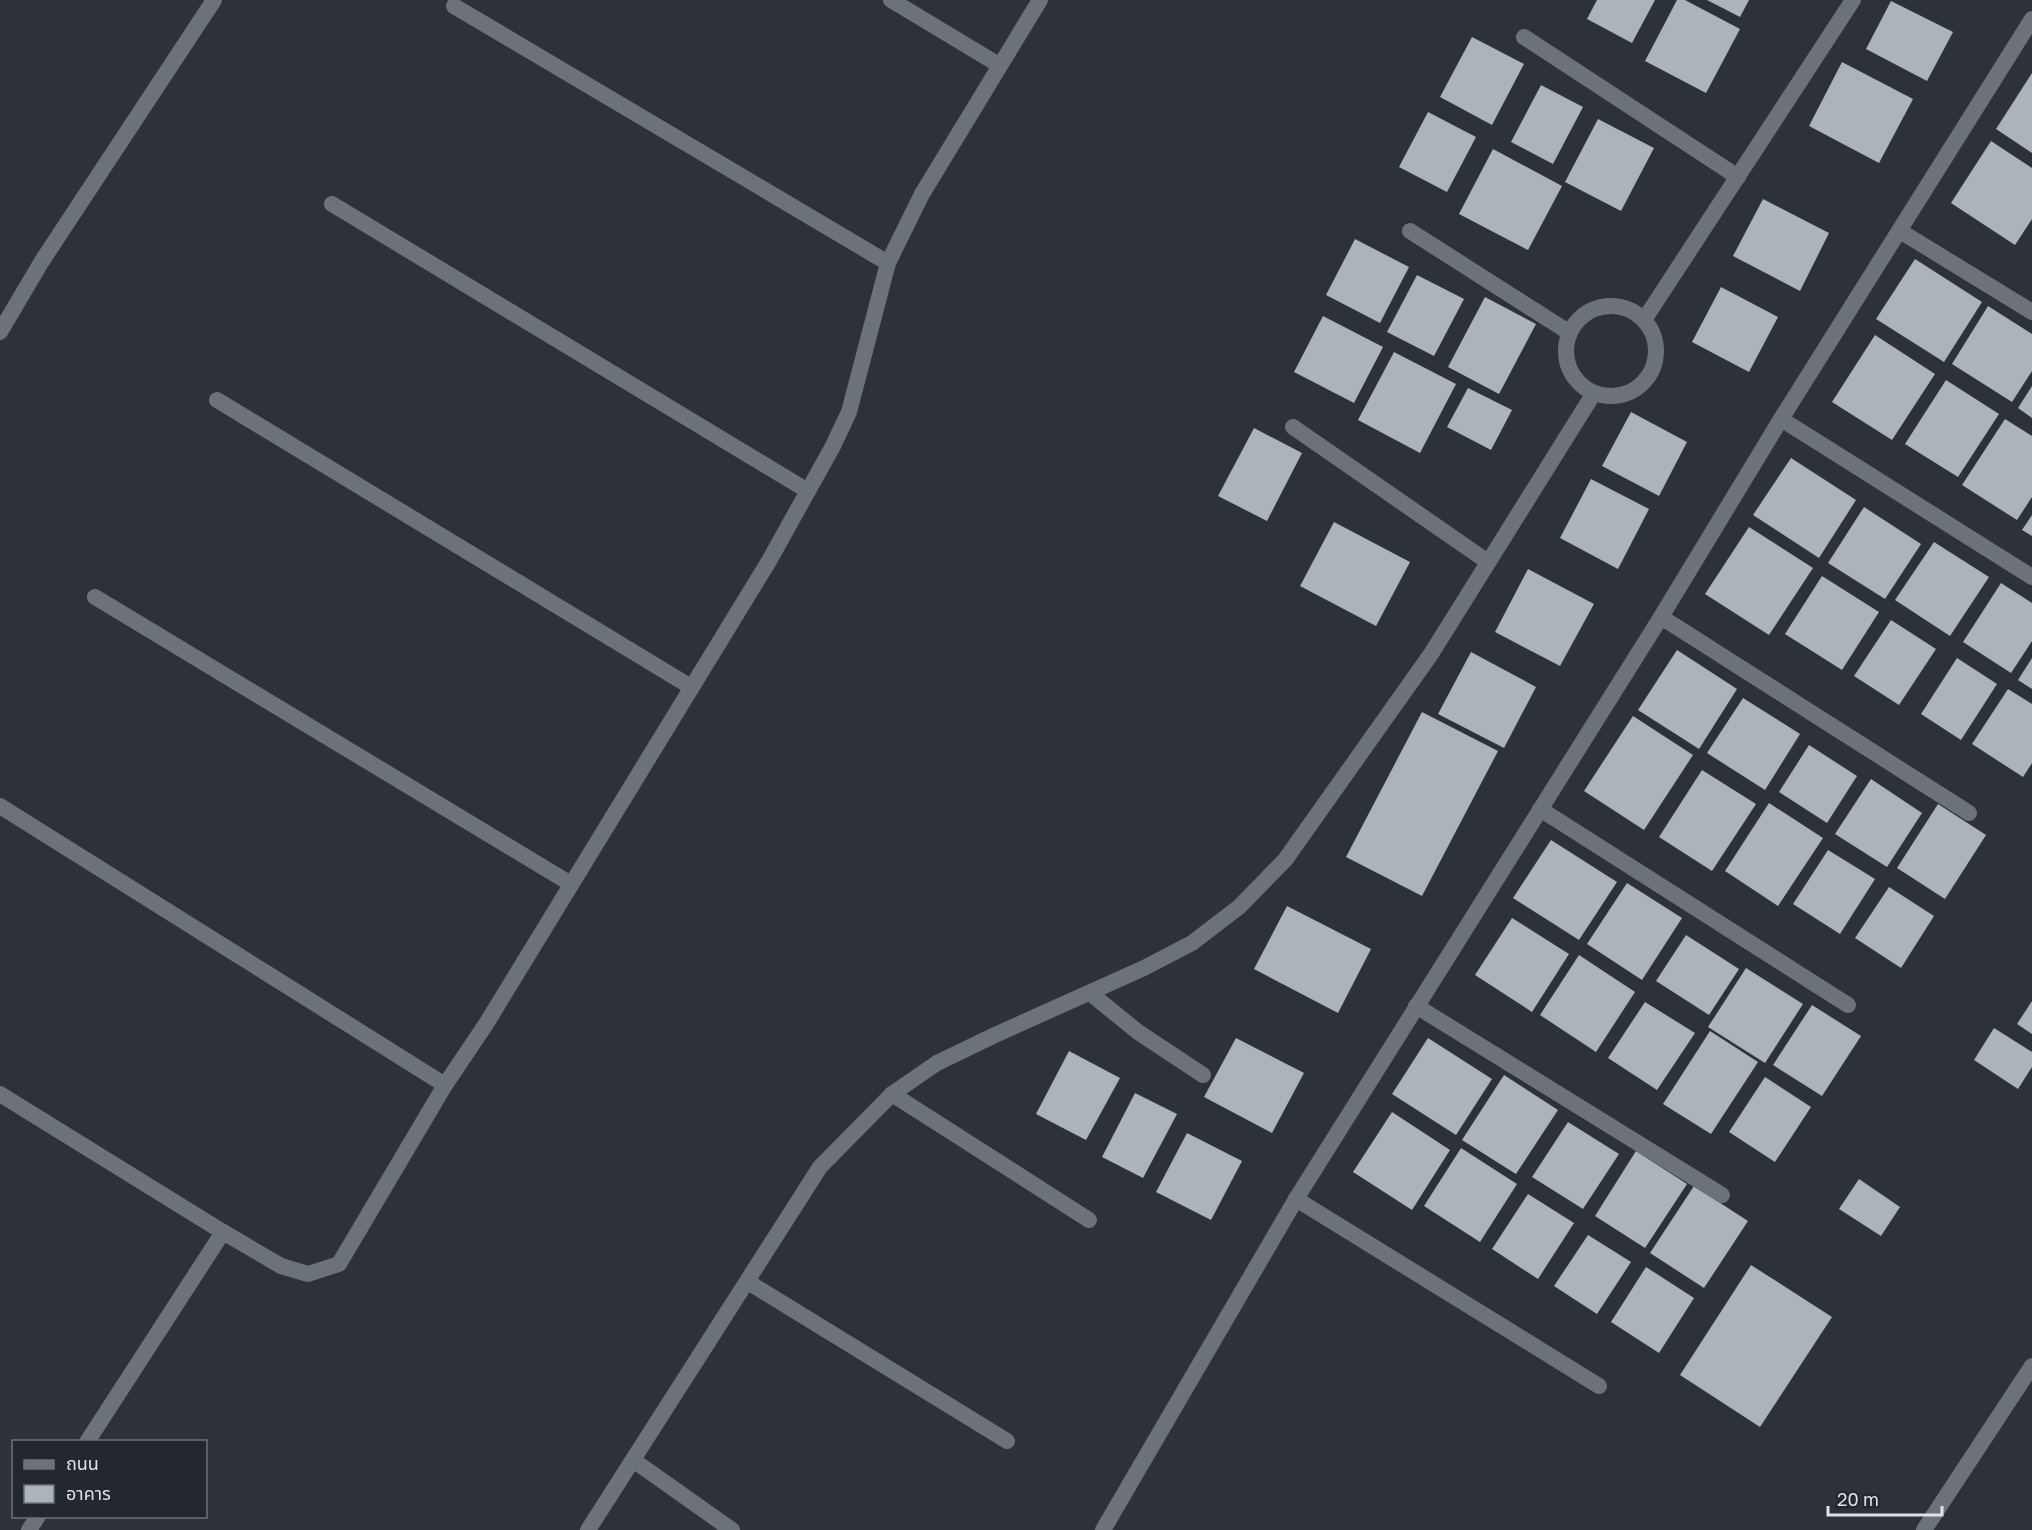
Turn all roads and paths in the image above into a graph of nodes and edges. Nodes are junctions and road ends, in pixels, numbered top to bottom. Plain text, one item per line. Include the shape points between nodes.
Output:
1 (214, 0) edge
2 (891, 0) edge
3 (1040, 0) edge
4 (1853, 0) edge
5 (454, 6) dead end
6 (2032, 19) edge
7 (1524, 37) dead end
8 (2026, 42) edge
9 (999, 65) junction
10 (1738, 177) junction
11 (332, 204) dead end
12 (1410, 231) dead end
13 (1900, 231) junction
14 (888, 263) junction
15 (2032, 312) edge
16 (1644, 321) junction
17 (0, 332) edge
18 (1570, 333) junction
19 (1594, 393) junction
20 (217, 400) dead end
21 (1781, 419) junction
22 (1293, 427) dead end
23 (808, 491) junction
24 (1488, 562) junction
25 (2032, 577) edge
26 (95, 597) dead end
27 (1661, 617) junction
28 (691, 687) junction
29 (0, 806) edge
30 (1540, 809) junction
31 (1970, 813) dead end
32 (571, 884) junction
33 (1090, 993) junction
34 (1848, 1005) dead end
35 (1416, 1006) junction
36 (1203, 1075) dead end
37 (445, 1085) junction
38 (0, 1094) edge
39 (892, 1094) junction
40 (1722, 1195) dead end
41 (1296, 1199) junction
42 (1089, 1220) dead end
43 (223, 1232) junction
44 (748, 1282) junction
45 (2032, 1366) edge
46 (1599, 1386) dead end
47 (88, 1440) edge
48 (1007, 1441) dead end
49 (633, 1460) junction
50 (588, 1530) edge
51 (732, 1530) edge
52 (1103, 1530) edge
53 (1924, 1530) edge

1 - 17 street via 42,261
2 - 9 street
3 - 9 street
4 - 10 street
5 - 14 street
6 - 8 street
7 - 10 street
8 - 13 street
9 - 14 street via 922,194
10 - 16 street
11 - 23 street
12 - 18 street
13 - 15 street
13 - 21 street
14 - 23 street via 849,412
16 - 18 street via 1628,309 1600,308 1576,322
16 - 19 street via 1655,341 1656,354 1646,380 1622,395
18 - 19 street via 1566,348 1570,369 1582,386
19 - 24 street
20 - 28 street
21 - 25 street
21 - 27 street
22 - 24 street
23 - 28 street
24 - 33 street via 1431,654 1285,860 1239,907 1192,943
26 - 32 street
27 - 30 street
27 - 31 street
28 - 32 street
29 - 37 street
30 - 34 street
30 - 35 street
32 - 37 street
33 - 36 street via 1138,1032
33 - 39 street via 937,1063
35 - 40 street
35 - 41 street
37 - 43 street via 339,1264 308,1274 280,1266
38 - 43 street
39 - 42 street
39 - 44 street via 820,1167
41 - 46 street
41 - 52 street
43 - 47 street
44 - 48 street
44 - 49 street
45 - 53 street
49 - 50 street
49 - 51 street

